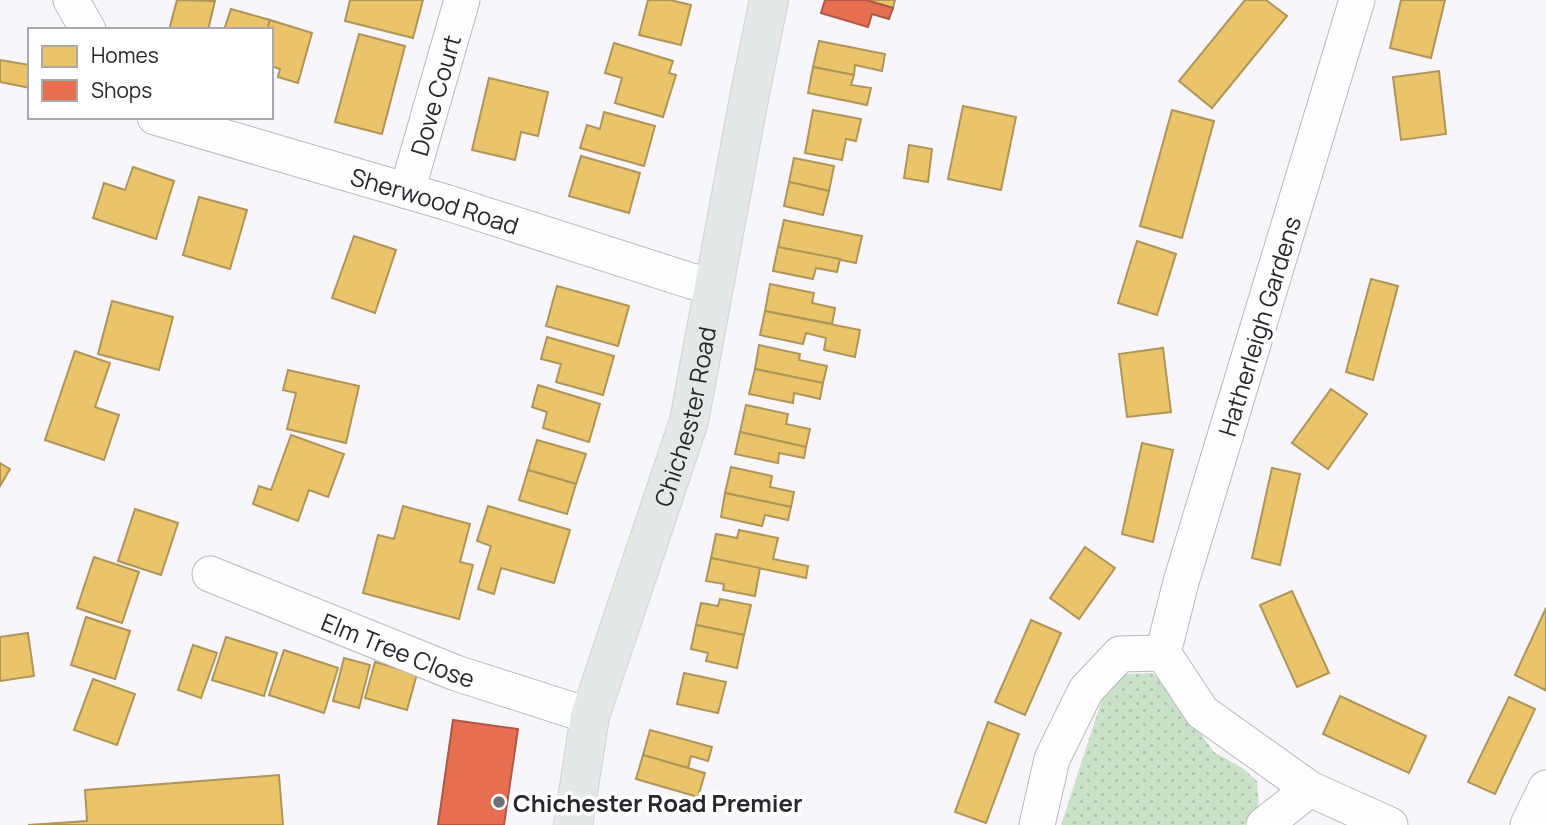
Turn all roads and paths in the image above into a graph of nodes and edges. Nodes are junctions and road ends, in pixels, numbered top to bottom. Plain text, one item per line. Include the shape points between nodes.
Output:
1 (71, 0) edge
2 (463, 0) edge
3 (769, 0) edge
4 (1357, 0) edge
5 (87, 28) edge
6 (162, 119) edge
7 (407, 191) junction
8 (713, 285) junction
9 (210, 574) dead end
10 (1163, 653) junction
11 (590, 716) junction
12 (1546, 788) edge
13 (1310, 789) junction
14 (573, 825) edge
15 (1037, 825) edge
16 (1265, 825) edge
17 (1390, 825) edge
18 (1528, 825) edge

1 - 5 street
2 - 7 street, Dove Court
3 - 8 main road, Chichester Road
4 - 10 street, Hatherleigh Gardens
6 - 7 street, Sherwood Road
7 - 8 street, Sherwood Road
8 - 11 main road, Chichester Road via 689,421
9 - 11 street, Elm Tree Close via 456,673
10 - 13 street via 1202,712
10 - 15 street via 1121,654 1086,690 1052,759
11 - 14 main road, Chichester Road
12 - 18 street
13 - 16 street
13 - 17 street

